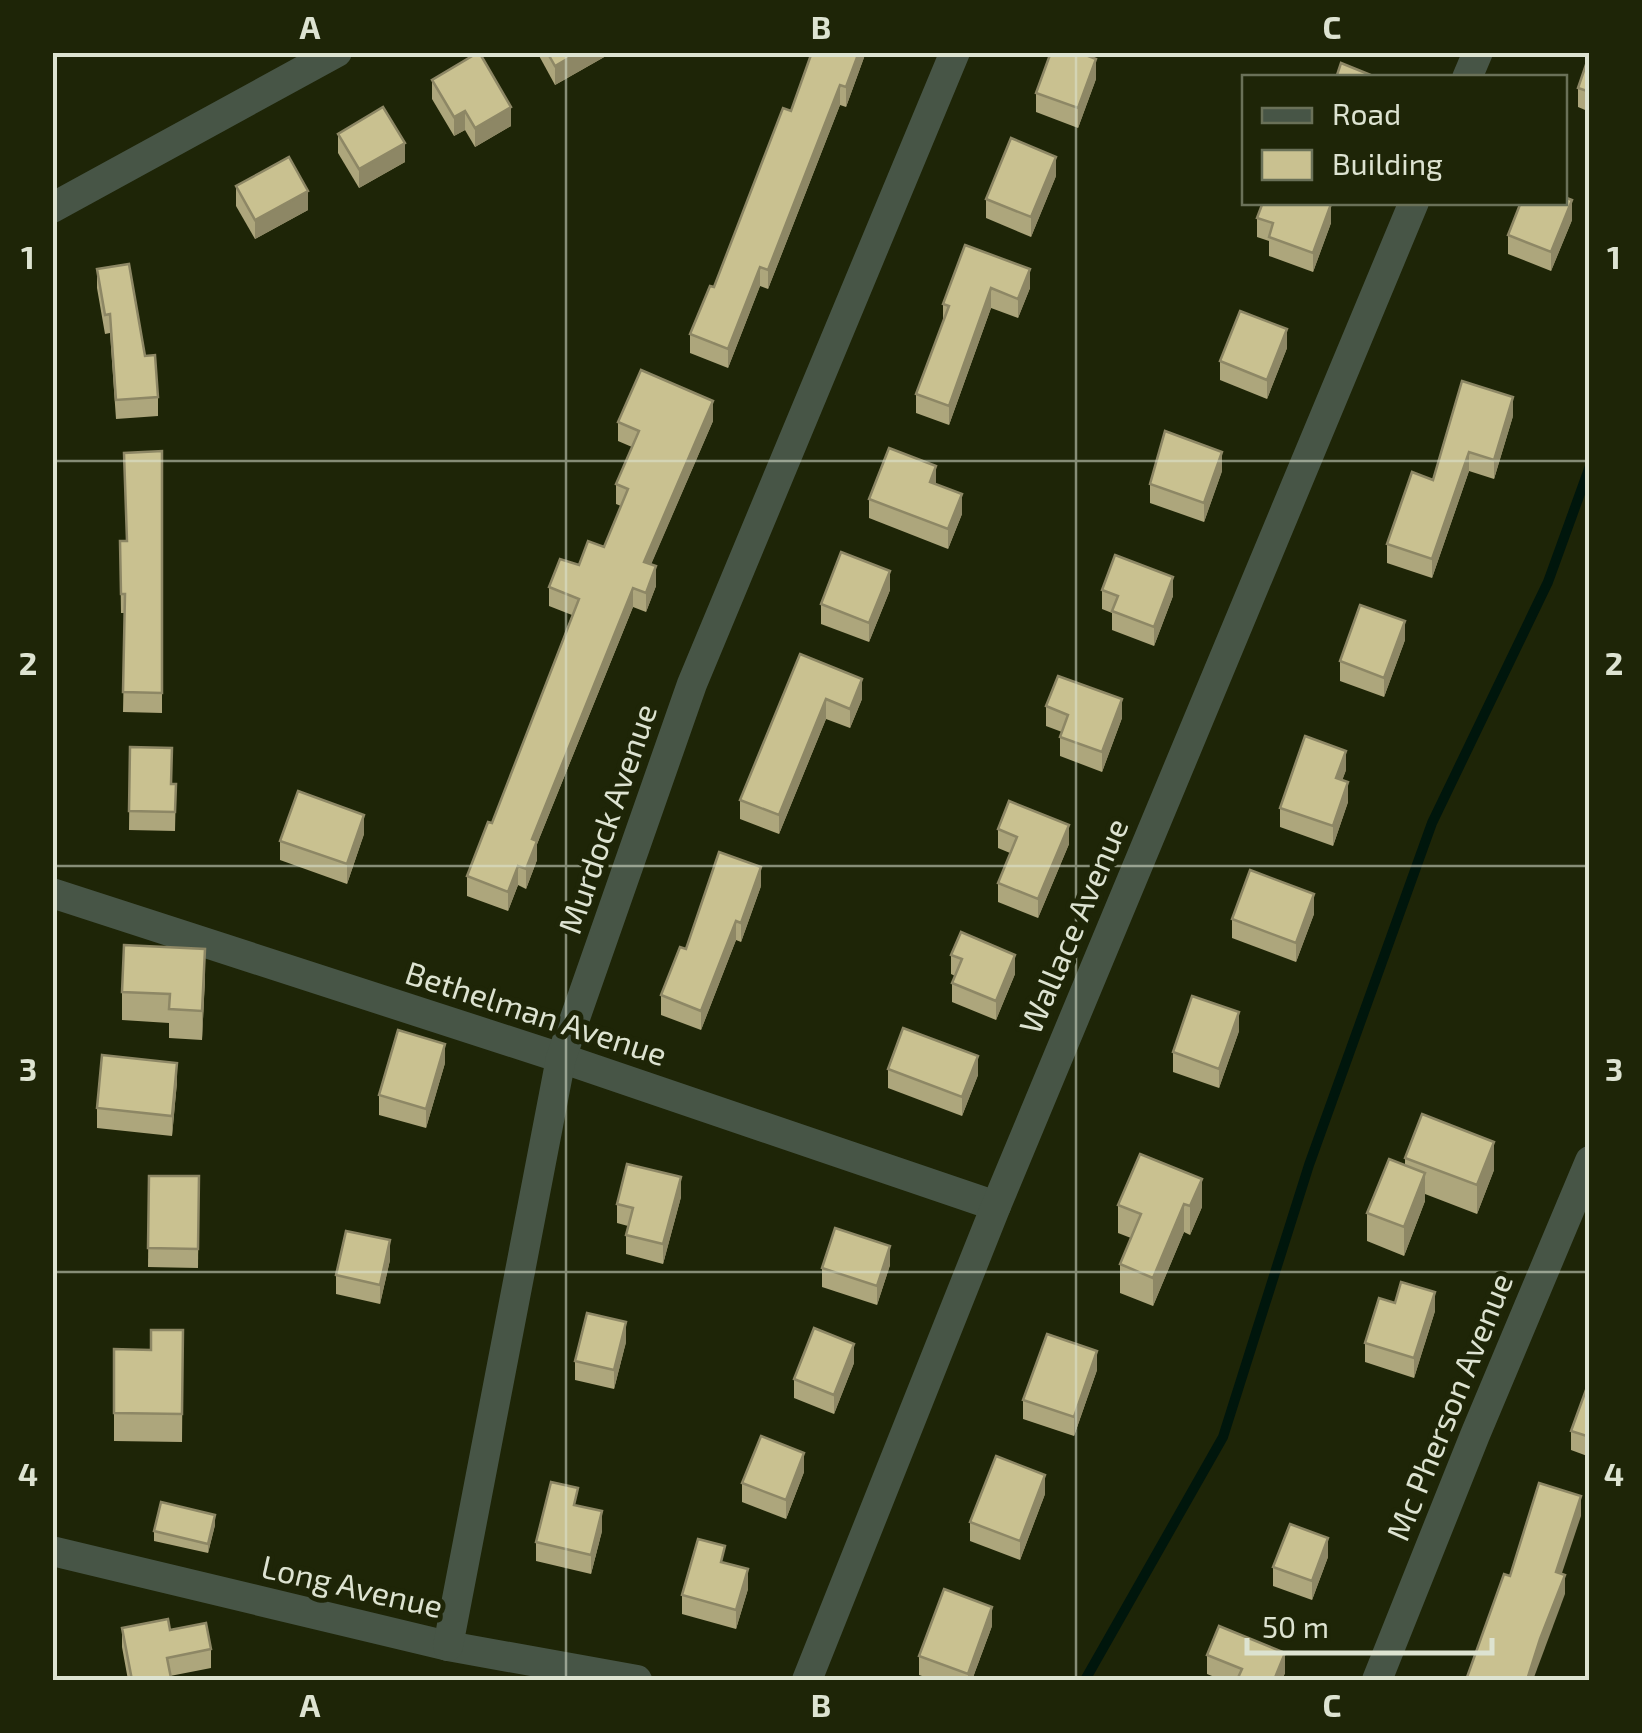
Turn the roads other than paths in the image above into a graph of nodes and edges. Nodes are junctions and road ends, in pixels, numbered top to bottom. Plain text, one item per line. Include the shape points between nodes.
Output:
1 (338, 52) edge
2 (956, 52) edge
3 (1413, 205) edge
4 (52, 208) edge
5 (52, 893) edge
6 (562, 1058) junction
7 (1590, 1161) edge
8 (996, 1206) junction
9 (52, 1550) edge
10 (448, 1646) junction
11 (637, 1680) edge
12 (807, 1680) edge
13 (1378, 1680) edge

1 - 4 street
2 - 6 street, Murdock Avenue via 692,684
3 - 8 street, Wallace Avenue
5 - 6 street, Bethelman Avenue
6 - 8 street, Bethelman Avenue
6 - 10 street, Murdock Avenue
7 - 13 street, Mc Pherson Avenue
8 - 12 street, Wallace Avenue
9 - 10 street, Long Avenue
10 - 11 street, Long Avenue

